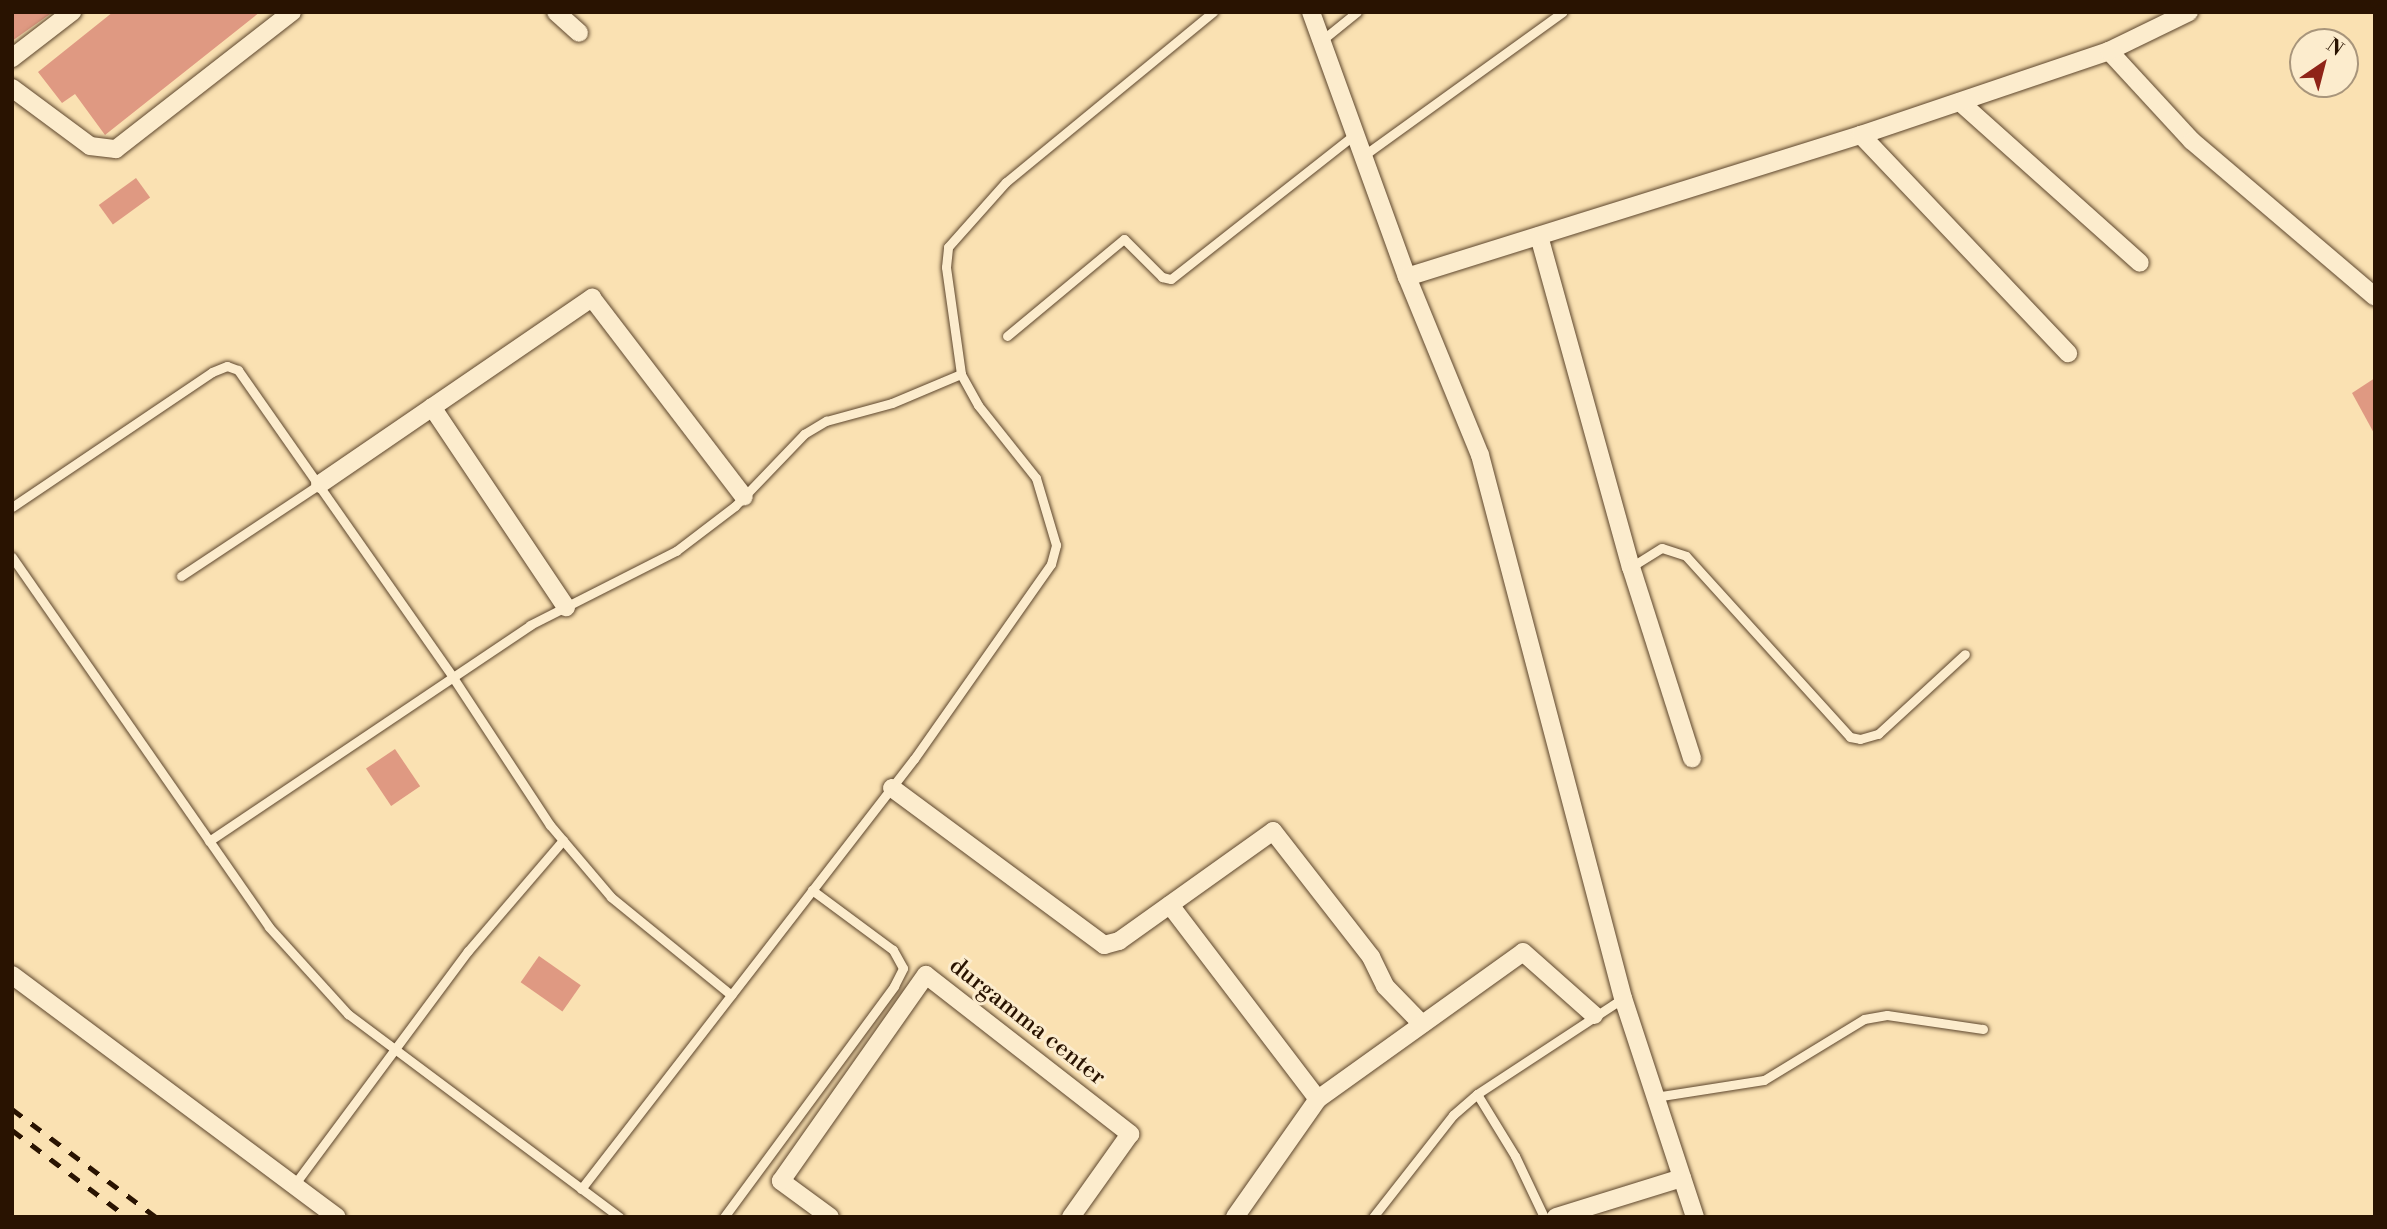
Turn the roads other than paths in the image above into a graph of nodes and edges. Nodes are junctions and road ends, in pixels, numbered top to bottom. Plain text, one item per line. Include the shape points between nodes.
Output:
1 (72, 12) edge
2 (292, 12) edge
3 (556, 12) edge
4 (1213, 12) edge
5 (1311, 12) edge
6 (1357, 12) edge
7 (1563, 12) edge
8 (2189, 12) edge
9 (579, 33) dead end
10 (1321, 41) junction
11 (2109, 51) junction
12 (12, 58) edge
13 (12, 88) edge
14 (1960, 102) junction
15 (1355, 134) junction
16 (1861, 135) junction
17 (1363, 156) junction
18 (1539, 236) junction
19 (2140, 262) dead end
20 (1407, 277) junction
21 (2375, 298) edge
22 (1007, 336) dead end
23 (2068, 353) dead end
24 (961, 374) junction
25 (432, 407) junction
26 (320, 484) junction
27 (744, 496) junction
28 (12, 507) edge
29 (12, 556) edge
30 (1630, 567) junction
31 (181, 576) dead end
32 (566, 607) junction
33 (1965, 654) dead end
34 (452, 676) junction
35 (1692, 758) dead end
36 (892, 788) junction
37 (563, 840) junction
38 (209, 841) junction
39 (812, 890) junction
40 (1170, 905) junction
41 (12, 975) edge
42 (731, 995) junction
43 (1623, 998) junction
44 (1594, 1015) junction
45 (1422, 1024) junction
46 (1983, 1029) dead end
47 (394, 1048) junction
48 (1477, 1094) junction
49 (1655, 1097) junction
50 (1318, 1099) junction
51 (1682, 1178) junction
52 (294, 1185) junction
53 (581, 1189) junction
54 (337, 1217) edge
55 (619, 1217) edge
56 (724, 1217) edge
57 (830, 1217) edge
58 (1071, 1217) edge
59 (1236, 1217) edge
60 (1373, 1217) edge
61 (1544, 1217) edge
62 (1556, 1217) edge
63 (1695, 1217) edge

1 - 12 street
2 - 13 street via 116,149 90,146
3 - 9 street
4 - 24 lane via 1006,182 958,232 948,247 946,267
5 - 10 street
6 - 10 lane
7 - 17 lane
8 - 11 street
10 - 15 street
11 - 14 street
11 - 21 street via 2192,141
14 - 16 street
14 - 19 street
15 - 17 street
15 - 22 lane via 1171,279 1162,277 1124,239
16 - 18 street
16 - 23 street
17 - 20 street
18 - 20 street
18 - 30 street
20 - 43 street via 1480,455
24 - 27 lane via 892,403 826,421 804,434
24 - 36 lane via 978,405 1036,478 1056,545 1051,564
25 - 26 street
25 - 27 street via 592,298
25 - 32 street
26 - 28 lane via 244,374 227,366
26 - 31 lane
26 - 34 lane
27 - 32 lane via 676,551
29 - 38 lane
30 - 33 lane via 1662,548 1686,556 1850,737 1878,734
30 - 35 street
32 - 34 lane
34 - 37 lane
34 - 38 lane
36 - 39 lane
36 - 40 street via 1104,945 1119,941
37 - 42 lane via 611,897
37 - 47 lane via 468,951
38 - 47 lane via 268,928 348,1014
39 - 42 lane
39 - 56 lane via 892,950 902,968 894,986
40 - 45 street via 1273,831 1371,957 1385,986
40 - 50 street
41 - 52 street
42 - 53 lane
43 - 44 lane
43 - 49 street
44 - 45 street via 1523,952
44 - 48 lane
45 - 50 street
46 - 49 lane via 1887,1015 1864,1019 1764,1080
47 - 52 lane
47 - 53 lane
48 - 60 lane via 1453,1115
48 - 61 lane via 1515,1156
49 - 51 street
50 - 59 street
51 - 62 street
51 - 63 street
52 - 54 street
53 - 55 lane
57 - 58 street, durgamma center via 781,1181 926,975 1130,1134

